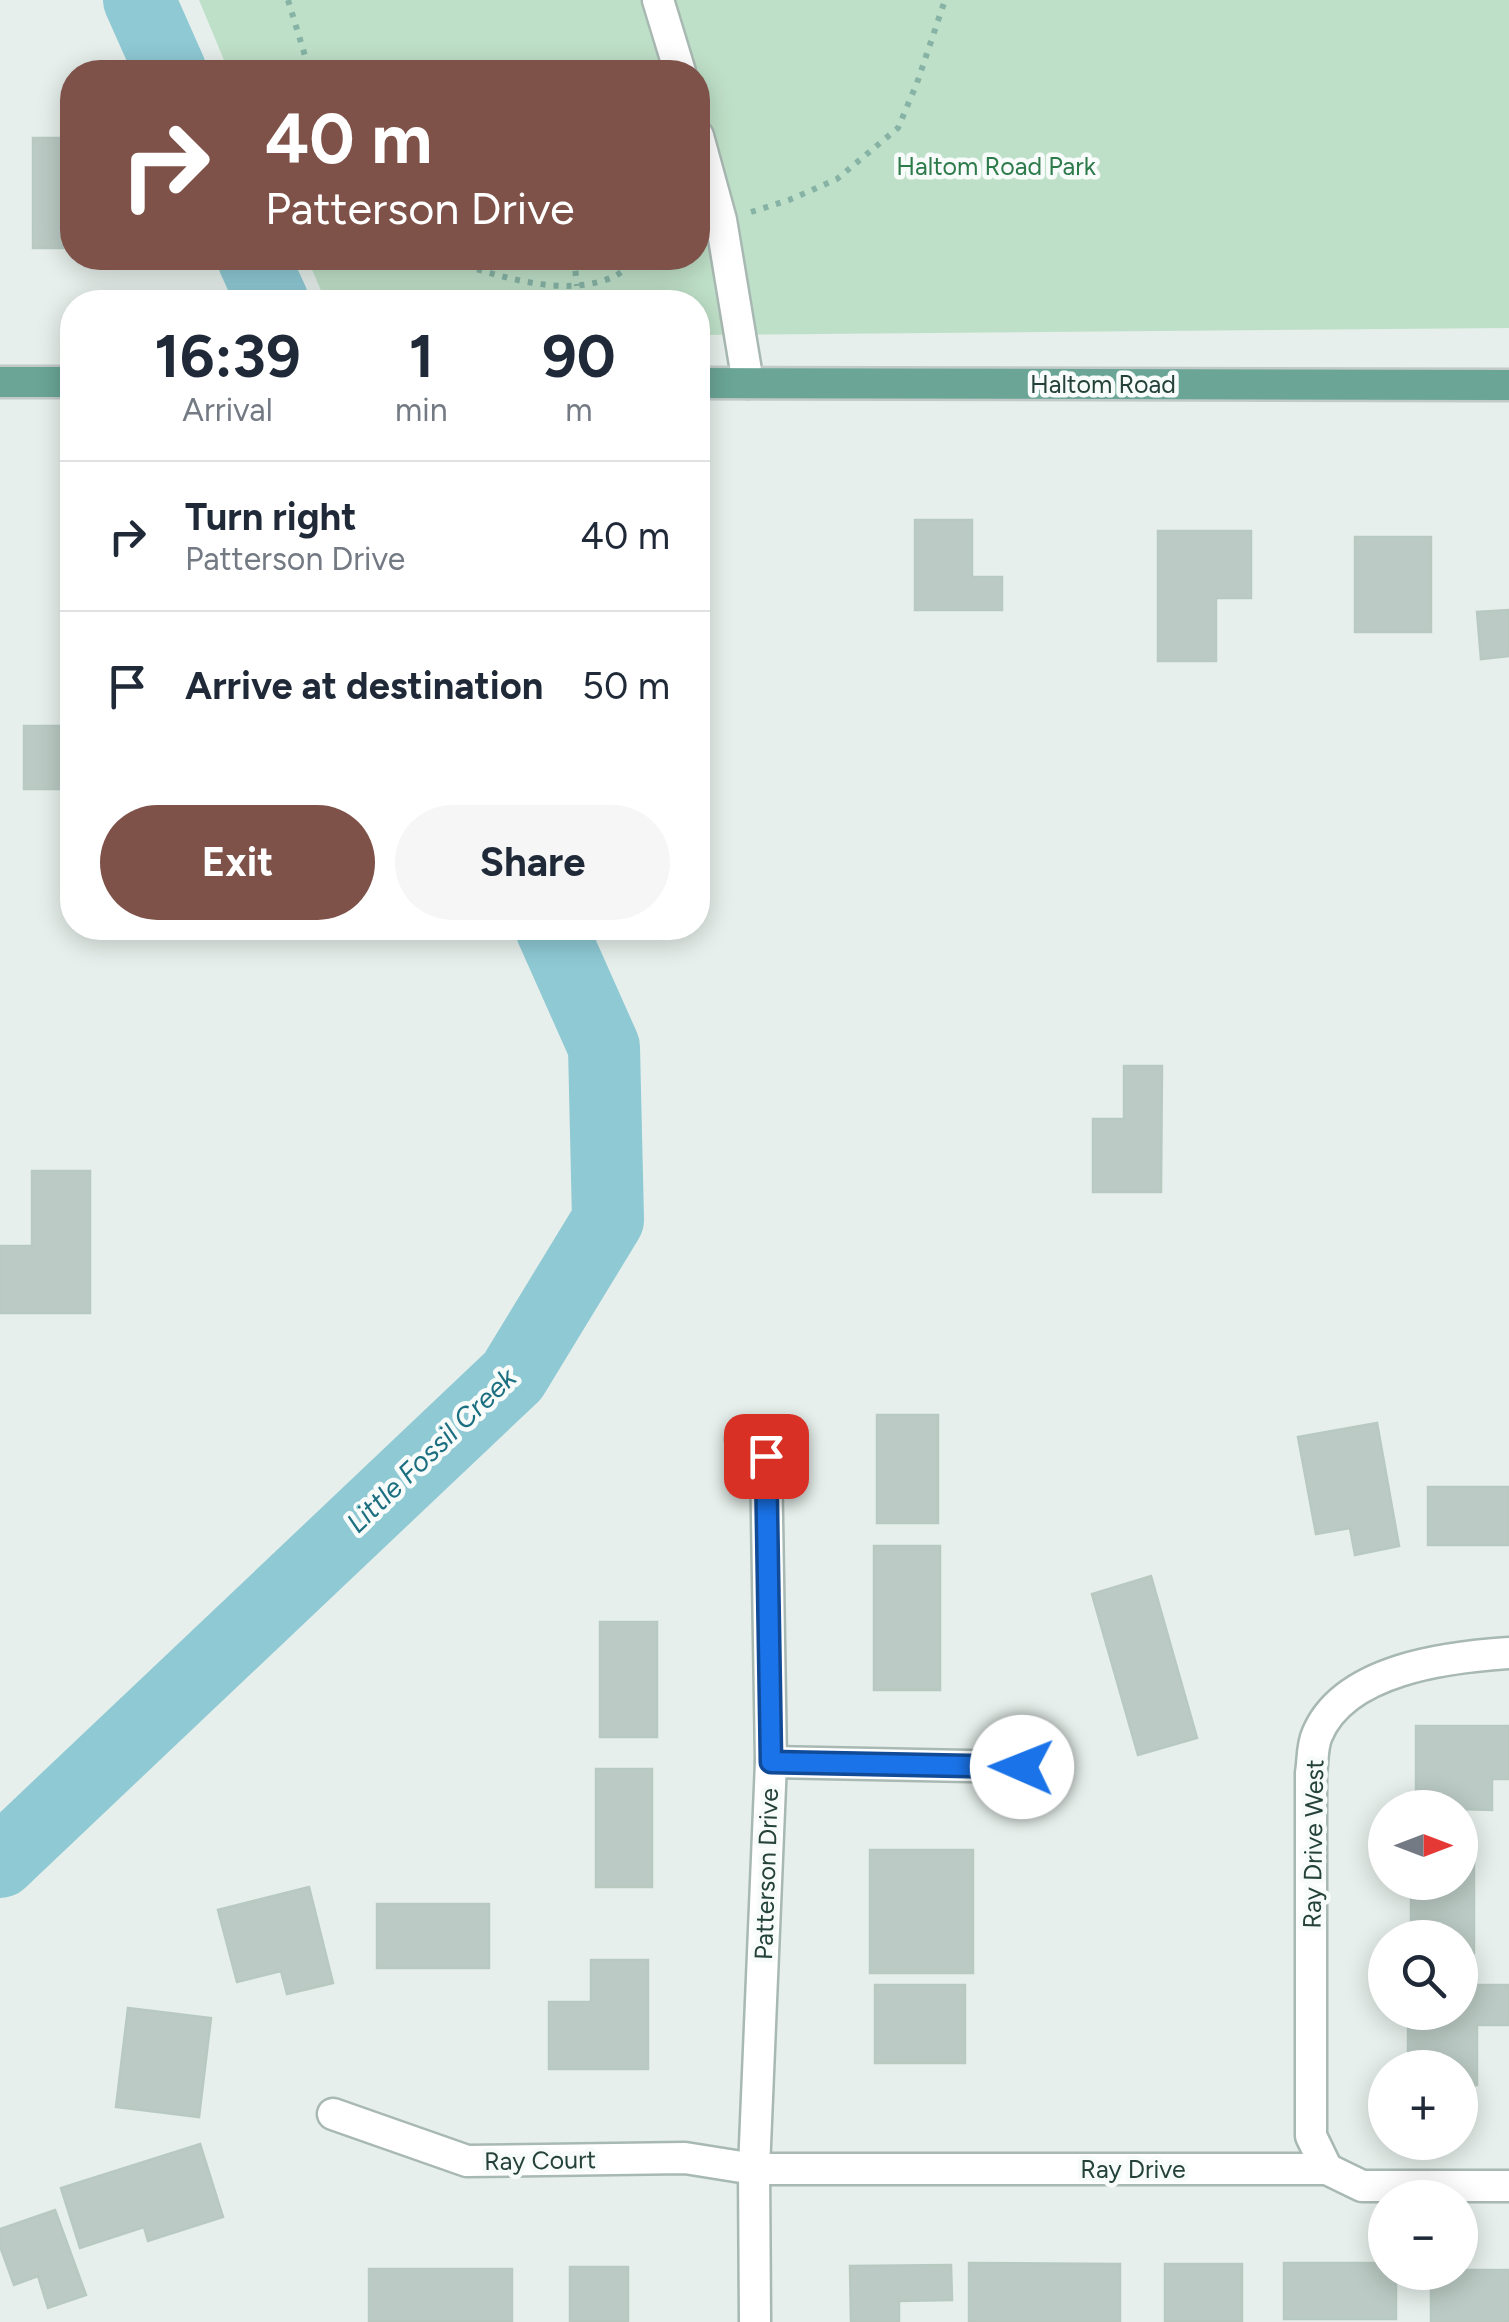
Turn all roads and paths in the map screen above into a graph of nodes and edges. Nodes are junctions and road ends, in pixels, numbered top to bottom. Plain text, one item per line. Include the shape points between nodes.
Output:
1 (288, 0) edge
2 (658, 0) edge
3 (944, 0) edge
4 (306, 60) edge
5 (676, 60) edge
6 (710, 178) edge
7 (722, 220) junction
8 (488, 270) edge
9 (575, 270) edge
10 (622, 270) edge
11 (577, 286) junction
12 (0, 382) edge
13 (60, 382) edge
14 (710, 383) edge
15 (748, 384) junction
16 (1509, 385) edge
17 (741, 1438) dead end
18 (1509, 1652) edge
19 (771, 1762) junction
20 (1022, 1767) dead end
21 (333, 2114) dead end
22 (754, 2169) junction
23 (1327, 2169) junction
24 (1509, 2186) edge
25 (755, 2322) edge

1 - 4 path
2 - 5 street
3 - 7 path via 898,128 837,179
6 - 7 street
7 - 15 street
8 - 11 path
9 - 11 path
10 - 11 path
12 - 13 main road
14 - 15 main road, Haltom Road
15 - 16 main road, Haltom Road
17 - 19 street, Patterson Drive via 766,1456
18 - 23 street, Ray Drive West via 1376,1677 1336,1708 1317,1735 1311,1773 1311,2136
19 - 20 street
19 - 22 street, Patterson Drive
21 - 22 street, Ray Court via 467,2161 685,2158
22 - 23 street, Ray Drive
22 - 25 street, Patterson Drive
23 - 24 street, Ray Drive via 1362,2186

